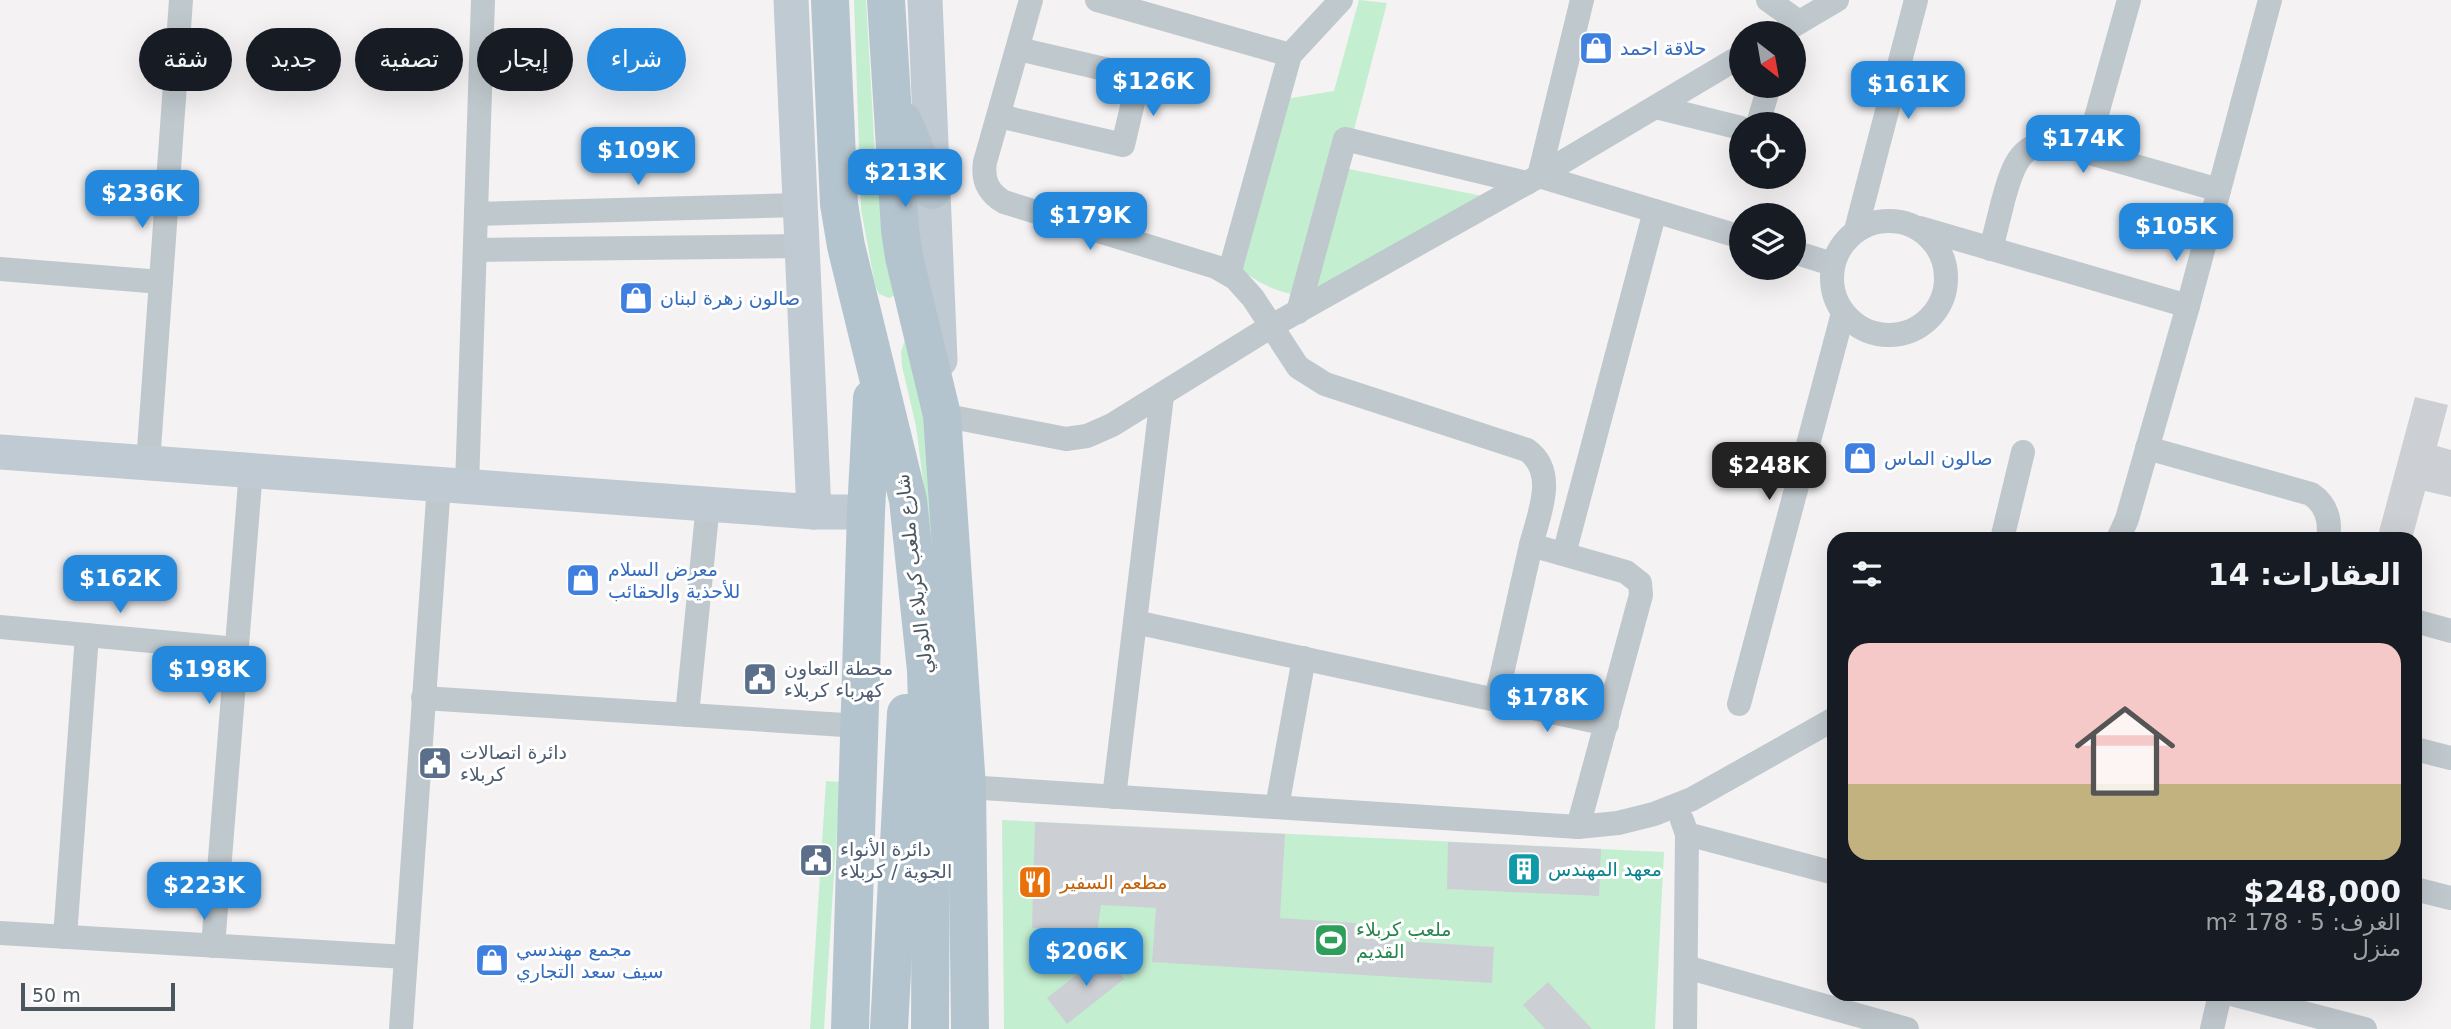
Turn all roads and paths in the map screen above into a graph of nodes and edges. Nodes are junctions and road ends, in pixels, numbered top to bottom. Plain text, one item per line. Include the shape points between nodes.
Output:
1 (181, 0) edge
2 (483, 0) edge
3 (791, 0) edge
4 (830, 0) edge
5 (886, 0) edge
6 (925, 0) edge
7 (1031, 0) edge
8 (1097, 0) edge
9 (1341, 0) edge
10 (1582, 0) edge
11 (1768, 0) edge
12 (1837, 0) edge
13 (1916, 0) edge
14 (2129, 0) edge
15 (2270, 0) edge
16 (1782, 21) edge
17 (1803, 21) edge
18 (1018, 49) junction
19 (1290, 55) junction
20 (1729, 64) edge
21 (892, 94) junction
22 (1656, 107) junction
23 (999, 116) junction
24 (1729, 125) edge
25 (2086, 153) junction
26 (1533, 179) junction
27 (932, 190) junction
28 (2219, 190) junction
29 (800, 205) junction
30 (1655, 211) junction
31 (476, 214) junction
32 (1918, 228) junction
33 (1856, 230) junction
34 (1729, 233) edge
35 (803, 246) junction
36 (1991, 249) junction
37 (475, 250) junction
38 (1806, 256) edge
39 (1832, 264) junction
40 (0, 269) edge
41 (1229, 274) junction
42 (855, 279) junction
43 (161, 282) junction
44 (913, 290) junction
45 (2188, 306) junction
46 (1298, 312) junction
47 (1843, 313) junction
48 (1270, 327) junction
49 (928, 350) junction
50 (872, 354) junction
51 (1162, 396) junction
52 (942, 415) junction
53 (2147, 448) junction
54 (0, 452) edge
55 (2023, 452) dead end
56 (148, 463) junction
57 (251, 470) junction
58 (453, 485) junction
59 (708, 504) junction
60 (814, 512) junction
61 (866, 512) junction
62 (910, 525) junction
63 (2004, 532) edge
64 (2121, 532) edge
65 (2329, 532) edge
66 (1531, 545) junction
67 (1564, 554) junction
68 (1135, 622) junction
69 (2422, 623) edge
70 (0, 627) edge
71 (2451, 631) edge
72 (87, 635) junction
73 (237, 649) junction
74 (1304, 658) junction
75 (423, 698) junction
76 (1496, 700) junction
77 (1739, 704) dead end
78 (687, 715) junction
79 (1607, 724) junction
80 (860, 726) junction
81 (1827, 729) edge
82 (2422, 751) edge
83 (2451, 758) edge
84 (967, 787) junction
85 (1114, 797) junction
86 (1676, 806) junction
87 (1277, 807) junction
88 (1578, 827) junction
89 (1687, 834) junction
90 (1827, 871) edge
91 (2422, 891) edge
92 (2451, 898) edge
93 (0, 933) edge
94 (65, 937) junction
95 (213, 946) junction
96 (406, 957) junction
97 (1686, 967) junction
98 (2218, 1001) edge
99 (2258, 1001) edge
100 (401, 1029) edge
101 (849, 1029) edge
102 (889, 1029) edge
103 (929, 1029) edge
104 (970, 1029) edge
105 (1685, 1029) edge
106 (1907, 1029) edge
107 (2212, 1029) edge
108 (2365, 1029) edge

1 - 43 street
2 - 31 street
3 - 29 street
4 - 42 main road, شارع ملعب كربلاء الدولي via 839,204
5 - 21 main road, شارع ملعب كربلاء الدولي
6 - 27 street
7 - 18 street
8 - 19 street
9 - 19 street
10 - 26 street
11 - 16 street
12 - 17 street
13 - 33 street
14 - 25 street
15 - 28 street
18 - 23 street
18 - 23 street via 1139,77 1123,145
19 - 41 street
20 - 22 street
21 - 27 main road
21 - 44 main road, شارع ملعب كربلاء الدولي via 900,230
22 - 24 street
22 - 26 street
23 - 41 street via 984,170 987,186 998,198
25 - 28 street
25 - 36 street via 2053,143 2037,145 2018,159
26 - 30 street
26 - 46 street
26 - 46 street via 1345,139
27 - 52 street
28 - 45 street
29 - 31 street
29 - 35 street
30 - 34 street
30 - 67 street
31 - 37 street
32 - 33 street via 1876,221
32 - 36 street
32 - 47 street via 1934,241 1944,260 1947,281 1941,302 1929,319 1911,331 1890,336 1869,333
33 - 39 street via 1841,244
35 - 37 street
35 - 60 street
36 - 45 street
37 - 58 street
38 - 39 street
39 - 47 street via 1830,285
40 - 43 street
41 - 48 street via 1253,298
42 - 44 main road via 875,301 896,302
42 - 50 main road, شارع ملعب كربلاء الدولي
43 - 56 street
44 - 49 main road, شارع ملعب كربلاء الدولي
45 - 53 street
46 - 48 street
47 - 77 street
48 - 51 street
48 - 66 street via 1298,367 1325,384 1519,446 1534,455 1545,477
49 - 50 main road via 915,333 904,330 884,336
49 - 52 main road, شارع ملعب كربلاء الدولي
50 - 61 main road
50 - 62 main road, شارع ملعب كربلاء الدولي via 897,449
51 - 52 street via 1112,425 1066,439
51 - 68 street
52 - 84 main road, شارع ملعب كربلاء الدولي
53 - 64 street
53 - 65 street via 2311,494 2328,514
54 - 56 street
55 - 63 street
56 - 57 street
57 - 58 street
57 - 73 street
58 - 59 street
58 - 75 street
59 - 60 street
59 - 78 street
60 - 61 street
61 - 80 main road
62 - 102 main road via 909,652
62 - 103 main road, شارع ملعب كربلاء الدولي via 929,716
66 - 67 street
66 - 76 street
67 - 79 street via 1631,574 1640,583 1641,595
68 - 74 street
68 - 85 street
69 - 71 street
70 - 72 street
72 - 73 street
72 - 94 street
73 - 95 street
74 - 76 street
74 - 87 street
75 - 78 street
75 - 96 street
76 - 79 street
78 - 80 street
79 - 88 street
80 - 101 main road
81 - 86 street
82 - 83 street
84 - 85 street
84 - 104 main road, شارع ملعب كربلاء الدولي
85 - 87 street
86 - 88 street via 1618,823
86 - 89 street
87 - 88 street
89 - 90 street
89 - 97 street
91 - 92 street
93 - 94 street
94 - 95 street
95 - 96 street
96 - 100 street
97 - 105 street
97 - 106 street
98 - 107 street
99 - 108 street

